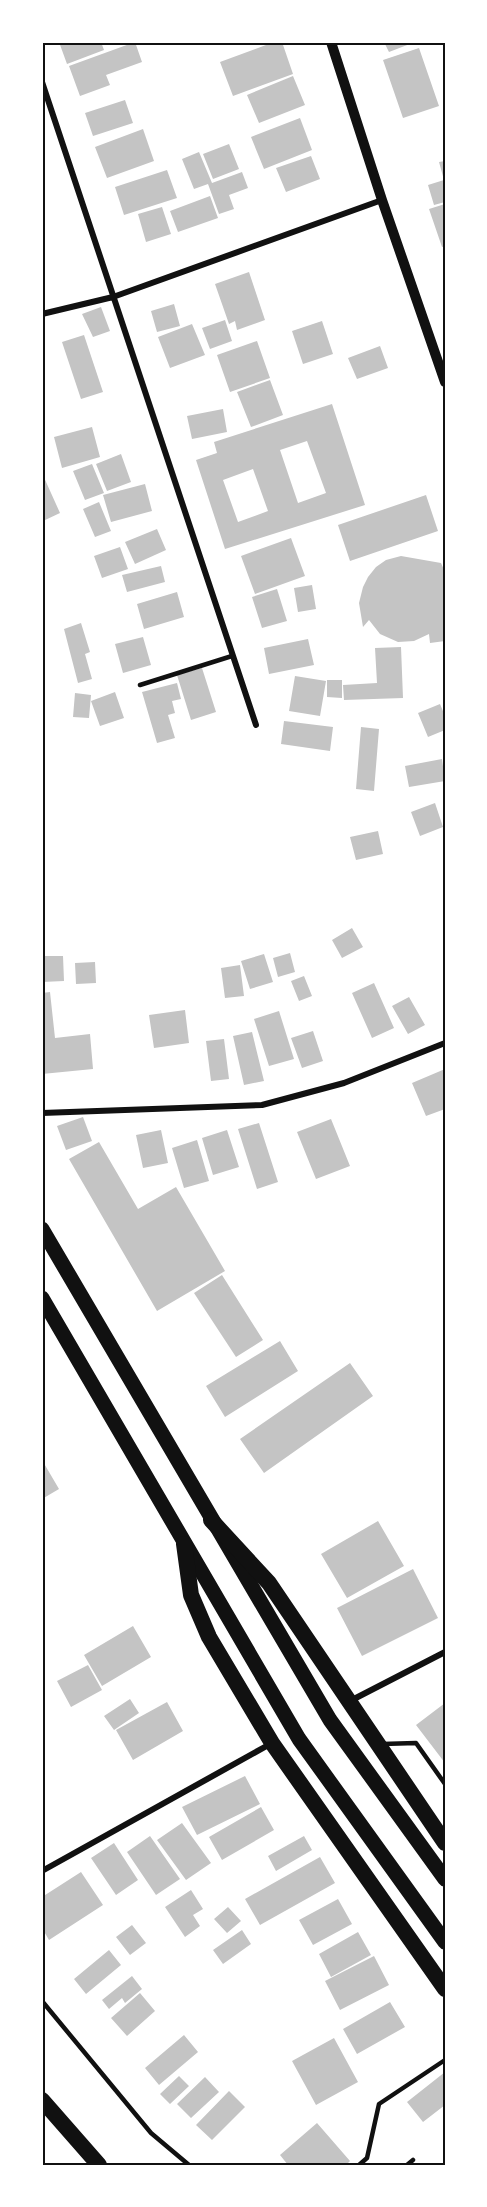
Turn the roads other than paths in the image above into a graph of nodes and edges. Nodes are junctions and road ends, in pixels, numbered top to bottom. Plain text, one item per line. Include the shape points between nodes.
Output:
1 (331, 42) edge
2 (42, 82) edge
3 (382, 200) junction
4 (113, 297) junction
5 (42, 314) edge
6 (445, 382) edge
7 (232, 656) junction
8 (140, 685) dead end
9 (255, 725) dead end
10 (445, 1043) edge
11 (42, 1113) edge
12 (42, 1229) edge
13 (42, 1298) edge
14 (212, 1520) junction
15 (184, 1544) junction
16 (445, 1652) edge
17 (350, 1701) junction
18 (272, 1743) junction
19 (379, 1744) junction
20 (445, 1784) edge
21 (445, 1843) edge
22 (42, 1871) edge
23 (445, 1879) edge
24 (445, 1942) edge
25 (445, 1989) edge
26 (42, 2001) edge
27 (445, 2060) edge
28 (42, 2100) edge
29 (367, 2158) junction
30 (413, 2160) dead end
31 (99, 2165) edge
32 (189, 2165) edge
33 (359, 2165) edge
34 (373, 2165) edge
35 (407, 2165) edge

1 - 3 street
2 - 4 street
3 - 4 street
3 - 6 street
4 - 5 street
4 - 7 street
7 - 8 lane
7 - 9 street
10 - 11 street via 344,1083 262,1105
12 - 14 main road
13 - 15 main road
14 - 17 highway via 269,1583
14 - 23 main road via 330,1720
15 - 18 highway via 191,1595 209,1637
15 - 24 main road via 299,1739
16 - 17 street
17 - 19 highway
18 - 22 street
18 - 25 highway
19 - 20 lane via 416,1743
19 - 21 highway
26 - 32 lane via 150,2133
27 - 29 lane via 379,2104
28 - 31 highway
29 - 33 lane
29 - 34 lane
30 - 35 lane

